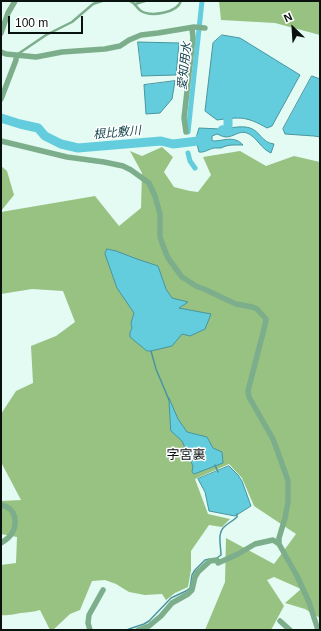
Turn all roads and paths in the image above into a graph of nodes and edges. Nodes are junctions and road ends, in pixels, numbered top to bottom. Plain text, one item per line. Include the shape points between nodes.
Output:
1 (15, 1) edge
2 (102, 1) edge
3 (130, 1) edge
4 (145, 1) edge
5 (181, 1) edge
6 (135, 4) junction
7 (193, 27) junction
8 (205, 28) dead end
9 (1, 33) edge
10 (1, 52) edge
11 (16, 55) junction
12 (1, 99) edge
13 (186, 132) dead end
14 (1, 141) edge
15 (1, 505) edge
16 (1, 543) edge
17 (279, 544) junction
18 (103, 590) dead end
19 (280, 621) dead end
20 (90, 630) edge
21 (138, 630) edge
22 (290, 630) edge
23 (318, 630) edge

1 - 9 street
2 - 11 lane via 93,4 72,22
3 - 6 lane
4 - 6 lane
5 - 6 lane via 175,8 163,13 141,11
7 - 8 street
7 - 11 street via 141,35 120,46 105,49 36,57
7 - 13 street via 184,118
10 - 11 street
11 - 12 street
14 - 17 street via 67,157 111,163 131,170 149,184 155,196 160,214 162,243 168,258 182,277 236,304 252,307 266,319 248,390 250,400 273,439 288,481 288,502
15 - 16 street via 13,513 15,520 11,534
17 - 21 street via 273,540 255,544 218,563 217,560 210,561 198,572 188,594 172,603 149,626
17 - 23 street via 309,602
18 - 20 street via 89,615
19 - 22 street

